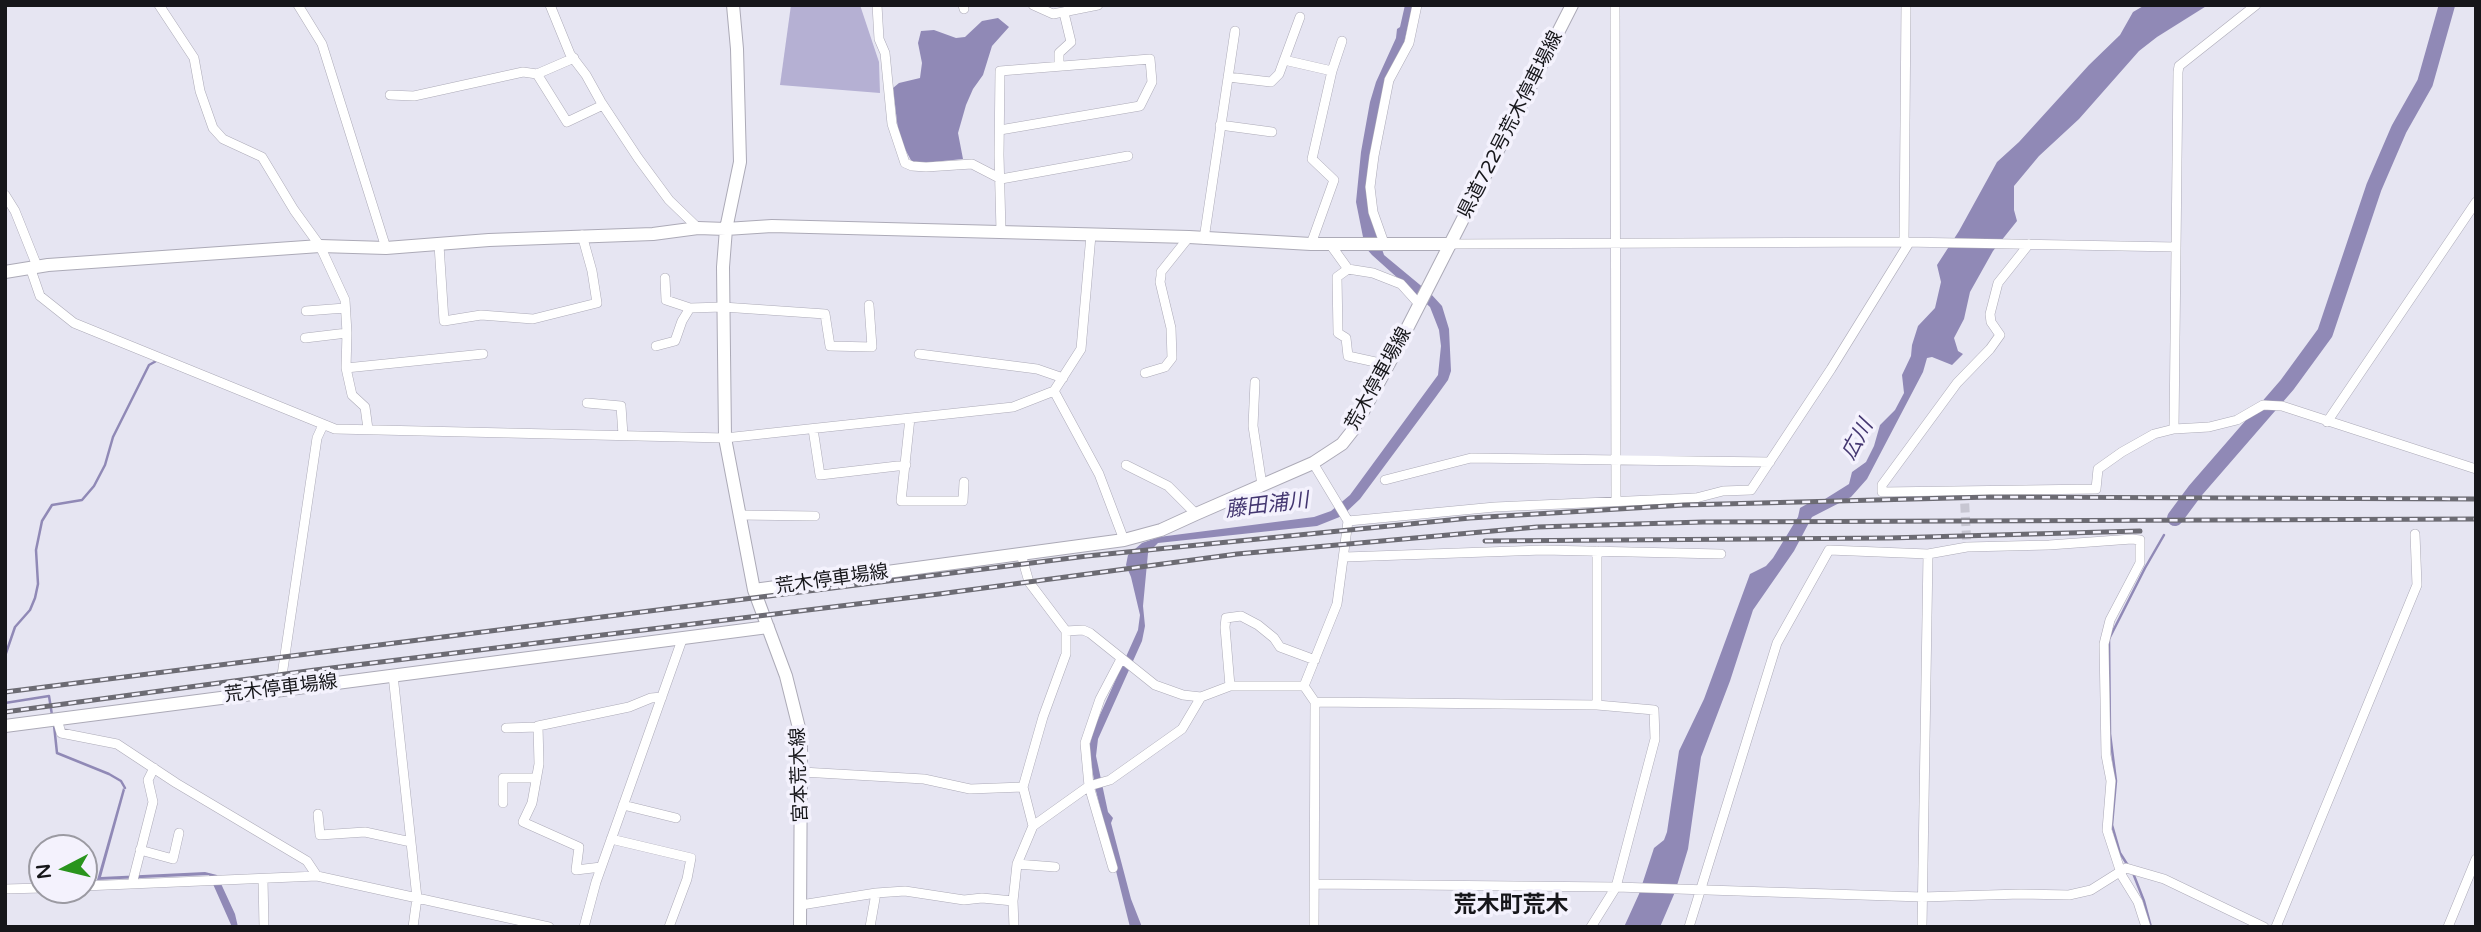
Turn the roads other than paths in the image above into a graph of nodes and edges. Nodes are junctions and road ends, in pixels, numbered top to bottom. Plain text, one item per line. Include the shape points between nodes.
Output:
1 (159, 5) edge
2 (298, 5) edge
3 (550, 5) edge
4 (733, 5) edge
5 (877, 5) edge
6 (1033, 5) edge
7 (1098, 5) edge
8 (1417, 5) edge
9 (1572, 5) edge
10 (1615, 5) edge
11 (1906, 5) edge
12 (2256, 5) edge
13 (1064, 13) junction
14 (1300, 17) dead end
15 (1235, 32) dead end
16 (1342, 41) dead end
17 (574, 58) junction
18 (1284, 60) junction
19 (1059, 66) junction
20 (1332, 71) junction
21 (537, 74) junction
22 (1228, 77) junction
23 (390, 95) dead end
24 (603, 105) junction
25 (1220, 125) junction
26 (1000, 130) junction
27 (1272, 132) dead end
28 (1128, 156) dead end
29 (1001, 178) junction
30 (5, 195) edge
31 (2476, 202) edge
32 (698, 228) junction
33 (726, 229) junction
34 (1001, 231) junction
35 (1091, 234) junction
36 (582, 235) junction
37 (1189, 237) junction
38 (1204, 239) junction
39 (1909, 242) junction
40 (1384, 243) junction
41 (1311, 244) junction
42 (1330, 244) junction
43 (1451, 244) junction
44 (1617, 244) junction
45 (2029, 244) junction
46 (439, 245) junction
47 (320, 246) junction
48 (2176, 247) junction
49 (386, 248) junction
50 (34, 267) junction
51 (1348, 269) junction
52 (5, 272) edge
53 (665, 278) dead end
54 (1419, 304) junction
55 (869, 305) dead end
56 (723, 307) junction
57 (345, 308) junction
58 (690, 308) junction
59 (306, 311) dead end
60 (348, 333) junction
61 (305, 338) dead end
62 (656, 346) dead end
63 (483, 354) dead end
64 (919, 354) dead end
65 (1389, 365) junction
66 (346, 368) junction
67 (1145, 373) dead end
68 (1063, 378) junction
69 (1255, 382) dead end
70 (1054, 391) junction
71 (587, 403) dead end
72 (910, 418) junction
73 (2327, 422) junction
74 (323, 425) junction
75 (368, 429) junction
76 (813, 429) junction
77 (2174, 429) junction
78 (622, 435) junction
79 (725, 438) junction
80 (1616, 460) junction
81 (1770, 462) junction
82 (1313, 463) junction
83 (906, 465) junction
84 (1126, 466) dead end
85 (2476, 469) edge
86 (1385, 480) dead end
87 (964, 482) dead end
88 (1262, 485) junction
89 (1616, 500) junction
90 (1196, 514) junction
91 (739, 515) junction
92 (815, 516) dead end
93 (1348, 521) junction
94 (2415, 534) dead end
95 (1124, 540) junction
96 (1597, 551) junction
97 (1021, 554) junction
98 (1720, 554) dead end
99 (1928, 554) junction
100 (1345, 557) junction
101 (754, 590) junction
102 (768, 627) junction
103 (1066, 631) junction
104 (683, 637) junction
105 (1121, 659) junction
106 (1315, 660) junction
107 (393, 675) junction
108 (1230, 685) junction
109 (1304, 686) junction
110 (280, 689) junction
111 (662, 697) junction
112 (1201, 697) junction
113 (1315, 702) junction
114 (1597, 705) junction
115 (57, 719) junction
116 (5, 726) edge
117 (538, 727) junction
118 (506, 728) dead end
119 (154, 768) junction
120 (802, 772) junction
121 (536, 778) junction
122 (1089, 786) junction
123 (1023, 787) junction
124 (503, 803) dead end
125 (623, 805) junction
126 (318, 814) dead end
127 (676, 818) dead end
128 (1033, 826) junction
129 (179, 833) dead end
130 (611, 839) junction
131 (411, 842) junction
132 (140, 850) junction
133 (2476, 859) edge
134 (1017, 864) junction
135 (601, 867) junction
136 (1055, 867) dead end
137 (1113, 868) dead end
138 (2120, 871) junction
139 (317, 876) junction
140 (263, 879) junction
141 (132, 884) junction
142 (1316, 884) junction
143 (98, 885) edge
144 (1620, 887) junction
145 (28, 888) edge
146 (5, 889) edge
147 (1702, 890) junction
148 (876, 893) junction
149 (1922, 897) junction
150 (416, 898) junction
151 (1013, 901) junction
152 (801, 905) junction
153 (264, 927) edge
154 (413, 927) edge
155 (549, 927) edge
156 (584, 927) edge
157 (669, 927) edge
158 (800, 927) edge
159 (870, 927) edge
160 (1014, 927) edge
161 (1314, 927) edge
162 (1591, 927) edge
163 (1689, 927) edge
164 (1922, 927) edge
165 (2146, 927) edge
166 (2264, 927) edge
167 (2276, 927) edge
168 (2448, 927) edge

1 - 47 street via 194,58 213,128 223,139 262,158
2 - 49 street via 322,44
3 - 17 street
4 - 33 main road via 740,162
5 - 29 street via 892,124 905,163 926,167 972,164
6 - 13 street via 1053,14
7 - 13 street
8 - 40 street via 1409,43 1389,80 1374,156 1370,187
9 - 43 main road, 県道722号荒木停車場線
10 - 44 street
11 - 39 street
12 - 48 street via 2179,65
13 - 19 street via 1071,42 1059,53
14 - 18 street
15 - 22 street
16 - 20 street
17 - 21 street
17 - 24 street
18 - 20 street
18 - 22 street via 1271,82
19 - 26 street via 1000,71
19 - 26 street via 1150,59 1153,82 1139,106
20 - 41 street via 1312,159 1334,180
21 - 23 street via 523,72 414,96
21 - 24 street via 567,122
22 - 25 street
24 - 32 street via 655,182
25 - 27 street
25 - 38 street
26 - 29 street
28 - 29 street
29 - 34 street
30 - 50 street
31 - 73 street
32 - 33 main road
32 - 36 main road
33 - 34 main road
33 - 56 main road
34 - 35 main road
35 - 37 main road
35 - 68 street via 1081,349
36 - 46 main road
36 - 46 street via 597,303 533,318 481,315 444,321
37 - 38 main road
37 - 67 street via 1161,272 1172,358 1165,367
38 - 41 main road
39 - 44 street
39 - 45 street
39 - 81 street
40 - 42 main road
40 - 43 main road
41 - 42 main road
42 - 51 street
43 - 44 street
43 - 54 main road, 荒木停車場線
44 - 80 street
45 - 48 street
45 - 77 street via 1998,283 1990,314 2000,335 1956,383 1882,485 1882,492 2096,489 2098,469 2154,434
46 - 49 main road
47 - 49 main road
47 - 50 main road
47 - 57 street
48 - 77 street
50 - 52 main road
50 - 74 street via 40,296 74,323
51 - 54 street via 1401,284
51 - 65 street via 1337,277 1338,333 1346,338 1348,356
53 - 58 street via 666,300
54 - 65 main road, 荒木停車場線
55 - 56 street via 872,347 830,346 825,314
56 - 58 street
56 - 79 main road
57 - 59 street
57 - 60 street
58 - 62 street via 675,341
60 - 61 street
60 - 66 street
63 - 66 street
64 - 68 street via 1037,369
65 - 82 main road, 荒木停車場線 via 1353,430 1342,444
66 - 75 street via 352,395 365,407
68 - 70 street
69 - 88 street via 1253,426
70 - 72 street via 1013,407
70 - 95 street via 1099,474
71 - 78 street via 621,406
72 - 76 street
72 - 83 street
73 - 77 street via 2281,406 2263,405 2237,420
73 - 85 street
74 - 75 street
74 - 110 street via 317,438
75 - 78 street
76 - 79 street
76 - 83 street via 820,475
78 - 79 street
79 - 91 main road
80 - 81 street
80 - 86 street via 1471,458
80 - 89 street
81 - 89 street via 1751,491
82 - 88 main road, 荒木停車場線
82 - 93 street
83 - 87 street via 901,500 963,501
84 - 90 street via 1168,486
88 - 90 main road, 荒木停車場線
89 - 93 street
90 - 95 main road, 荒木停車場線
91 - 92 street
91 - 101 main road
93 - 100 street
94 - 167 street via 2417,585
95 - 97 main road, 荒木停車場線
96 - 98 street
96 - 100 street
96 - 114 street
97 - 101 main road, 荒木停車場線
97 - 103 street via 1029,582
99 - 138 street via 1967,547 2140,540 2140,563 2110,620 2104,644 2106,755 2111,781 2107,830
99 - 147 street via 1829,550 1777,643
99 - 149 street
100 - 106 street via 1337,604
101 - 102 main road, 荒木停車場線
102 - 104 main road, 荒木停車場線
102 - 120 main road, 宮本荒木線 via 797,712
103 - 105 street via 1090,633
103 - 123 street via 1066,654
104 - 107 main road, 荒木停車場線
104 - 111 street
105 - 112 street via 1154,685
105 - 122 street via 1100,699 1085,743
106 - 108 street via 1280,647 1266,631 1241,616 1226,618
106 - 109 street
107 - 110 main road, 荒木停車場線
107 - 131 street
108 - 109 street
108 - 112 street
109 - 113 street
110 - 115 main road, 荒木停車場線
111 - 117 street
111 - 125 street
112 - 122 street via 1182,729 1110,780
113 - 114 street
113 - 142 street
114 - 144 street via 1654,709 1655,739
115 - 116 main road, 荒木停車場線
115 - 119 street via 61,733 117,744
117 - 118 street
117 - 121 street
119 - 132 street via 148,780 153,802
119 - 139 street via 307,861
120 - 123 street via 924,779 970,789
120 - 152 main road, 宮本荒木線
121 - 124 street via 503,778
121 - 135 street via 523,822 579,847 576,870
122 - 128 street
122 - 137 street
123 - 128 street
125 - 127 street
125 - 130 street
126 - 131 street via 320,835 365,832
128 - 134 street
129 - 132 street via 173,859
130 - 135 street
130 - 157 street via 691,858
131 - 150 street
132 - 141 street
133 - 168 street
134 - 136 street
134 - 151 street
135 - 156 street
138 - 149 street via 2091,890 2069,895
138 - 165 street
138 - 166 street via 2126,868 2164,879
139 - 140 street
139 - 150 street
140 - 141 street
140 - 153 street
141 - 143 street
142 - 144 street
142 - 161 street
144 - 147 street
144 - 162 street
145 - 146 street
147 - 149 street
147 - 163 street
148 - 151 street via 905,891 964,900
148 - 152 street
148 - 159 street
149 - 164 street
150 - 154 street
150 - 155 street
151 - 160 street
152 - 158 main road, 宮本荒木線

